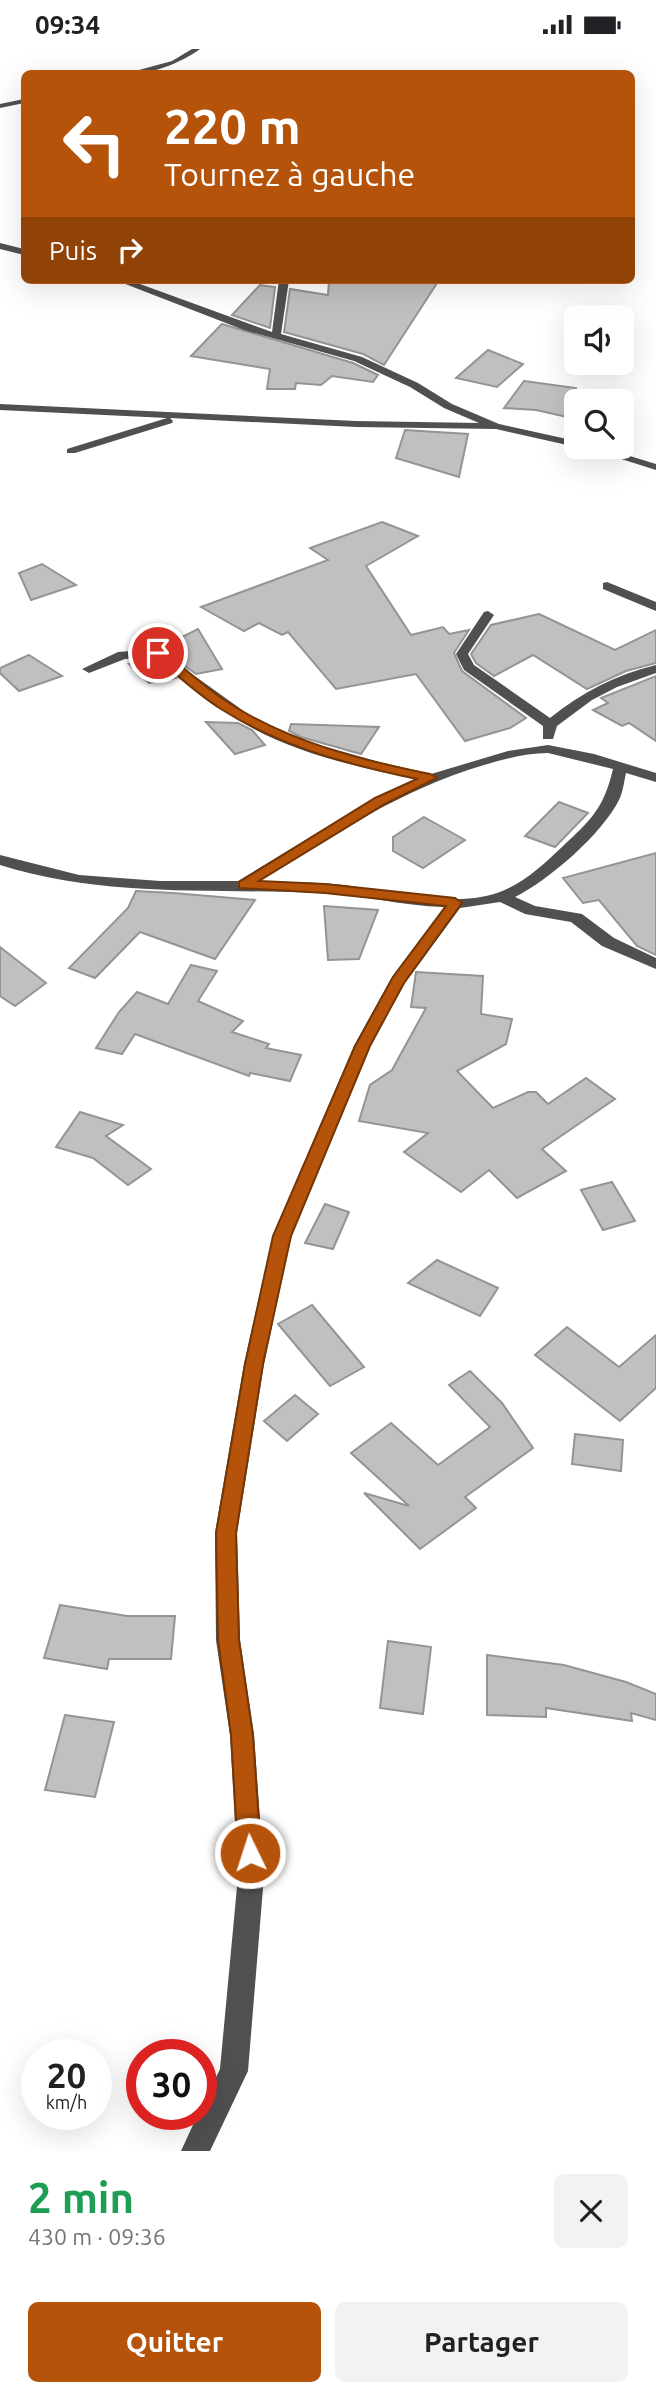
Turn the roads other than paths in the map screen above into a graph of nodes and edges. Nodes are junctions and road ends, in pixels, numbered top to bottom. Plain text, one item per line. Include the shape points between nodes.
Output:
1 (197, 49) edge
2 (143, 70) edge
3 (21, 102) edge
4 (0, 106) edge
5 (0, 246) edge
6 (21, 251) edge
7 (131, 284) edge
8 (284, 284) edge
9 (276, 336) junction
10 (0, 407) edge
11 (181, 417) junction
12 (496, 426) junction
13 (564, 441) edge
14 (71, 451) dead end
15 (629, 459) edge
16 (656, 467) edge
17 (607, 586) dead end
18 (656, 607) edge
19 (488, 615) dead end
20 (89, 669) dead end
21 (656, 669) edge
22 (550, 725) junction
23 (546, 749) junction
24 (620, 768) junction
25 (430, 778) junction
26 (656, 778) edge
27 (0, 860) edge
28 (243, 885) junction
29 (502, 897) junction
30 (455, 903) junction
31 (656, 964) edge
32 (195, 2151) edge

1 - 2 street via 174,62
3 - 4 street
5 - 6 street
7 - 9 street
8 - 9 street
9 - 12 street via 358,359
10 - 11 street
11 - 12 street
11 - 14 street
12 - 13 street
15 - 16 street
17 - 18 street
19 - 22 street via 462,654 470,667
20 - 25 street via 123,655 158,653 225,706 290,740 371,766
21 - 22 street via 597,690
22 - 23 street
23 - 24 street
23 - 25 street via 510,754
24 - 26 street
24 - 29 street via 611,802 588,830 551,865
25 - 28 street via 380,801
27 - 28 street via 79,881 159,887
28 - 30 street via 325,888
29 - 30 street
29 - 31 street via 531,910 576,918 608,942
30 - 32 street via 398,981 362,1046 282,1236 254,1364 226,1533 228,1640 242,1735 251,1876 234,2071

